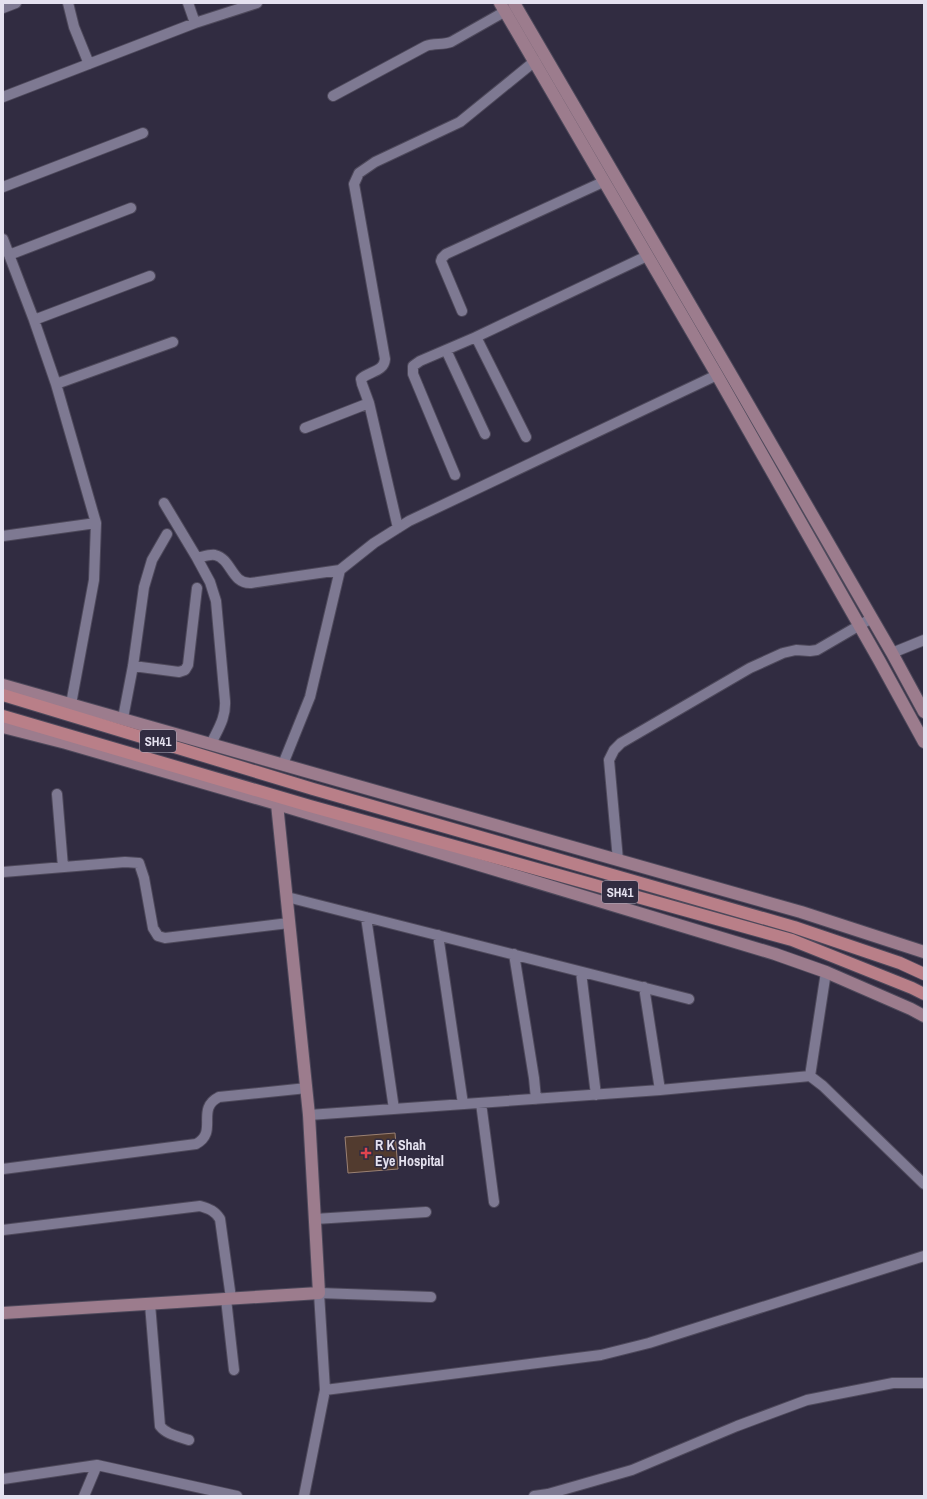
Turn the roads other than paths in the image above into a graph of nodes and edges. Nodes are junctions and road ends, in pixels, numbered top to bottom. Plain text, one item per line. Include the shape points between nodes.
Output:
1 (16, 3) edge
2 (68, 3) edge
3 (188, 3) edge
4 (257, 3) edge
5 (514, 3) edge
6 (239, 6) edge
7 (502, 7) edge
8 (3, 8) edge
9 (195, 23) junction
10 (535, 61) junction
11 (89, 64) junction
12 (333, 96) dead end
13 (3, 97) edge
14 (143, 133) dead end
15 (603, 182) junction
16 (3, 187) edge
17 (131, 208) dead end
18 (3, 239) edge
19 (9, 255) junction
20 (647, 256) junction
21 (150, 276) dead end
22 (462, 311) dead end
23 (34, 320) junction
24 (476, 337) junction
25 (173, 342) dead end
26 (446, 350) junction
27 (717, 375) junction
28 (56, 384) junction
29 (369, 402) junction
30 (305, 428) dead end
31 (485, 434) dead end
32 (526, 438) dead end
33 (455, 475) dead end
34 (164, 503) dead end
35 (96, 522) junction
36 (398, 528) junction
37 (167, 534) dead end
38 (3, 536) edge
39 (197, 558) junction
40 (340, 570) junction
41 (197, 588) dead end
42 (872, 618) junction
43 (860, 625) junction
44 (924, 640) edge
45 (892, 653) junction
46 (134, 666) junction
47 (3, 685) edge
48 (3, 695) edge
49 (71, 704) junction
50 (924, 712) edge
51 (3, 716) edge
52 (123, 718) junction
53 (3, 727) edge
54 (924, 742) edge
55 (211, 744) junction
56 (283, 764) junction
57 (57, 794) dead end
58 (277, 804) junction
59 (618, 860) junction
60 (63, 867) junction
61 (3, 872) edge
62 (287, 897) junction
63 (366, 917) junction
64 (289, 923) junction
65 (438, 935) junction
66 (924, 952) edge
67 (514, 954) junction
68 (581, 972) junction
69 (826, 972) junction
70 (924, 974) edge
71 (644, 987) junction
72 (924, 994) edge
73 (689, 999) dead end
74 (924, 1016) edge
75 (810, 1076) junction
76 (306, 1088) junction
77 (660, 1090) junction
78 (596, 1095) junction
79 (536, 1099) junction
80 (480, 1103) junction
81 (463, 1104) junction
82 (394, 1109) junction
83 (309, 1115) junction
84 (3, 1168) edge
85 (924, 1184) edge
86 (494, 1202) dead end
87 (426, 1212) dead end
88 (315, 1219) junction
89 (3, 1230) edge
90 (924, 1256) edge
91 (319, 1293) junction
92 (431, 1297) dead end
93 (229, 1298) junction
94 (150, 1304) junction
95 (3, 1313) edge
96 (234, 1370) dead end
97 (924, 1384) edge
98 (325, 1390) junction
99 (189, 1440) dead end
100 (96, 1465) junction
101 (3, 1479) edge
102 (84, 1496) edge
103 (237, 1496) edge
104 (304, 1496) edge
105 (534, 1496) edge

1 - 8 street
2 - 11 street via 74,27
3 - 9 street
4 - 6 street
5 - 42 street
6 - 9 street
7 - 10 street
7 - 12 street via 451,42 430,44
9 - 11 street
10 - 15 street
10 - 29 street via 460,122 375,162 359,174 354,184 385,359 382,368 364,375 361,379
11 - 13 street
14 - 16 street
15 - 20 street
15 - 22 street via 446,254 441,261
17 - 19 street
18 - 19 street
19 - 23 street
20 - 24 street
20 - 27 street
21 - 23 street
23 - 28 street
24 - 26 street
24 - 32 street
25 - 28 street
26 - 31 street
26 - 33 street via 420,361 412,368
27 - 36 street
27 - 43 street
28 - 35 street
29 - 30 street
29 - 36 street
34 - 39 street
35 - 38 street
35 - 49 street via 94,580
36 - 40 street
37 - 46 street via 152,560 145,582
39 - 40 street via 217,555 240,581 245,583
39 - 55 street via 216,600 225,701 223,719
40 - 56 street via 310,697
41 - 46 street via 188,666 185,670 179,672
42 - 43 street
42 - 45 street
43 - 54 street
43 - 59 street via 817,650 783,653 750,668 621,743 609,760
44 - 45 street
45 - 50 street
46 - 52 street
47 - 49 street
48 - 70 main road, SH41 via 313,789 794,927 900,963
49 - 52 street
51 - 72 main road, SH41 via 310,806 792,940
52 - 55 street
53 - 58 street
55 - 56 street
56 - 59 street
57 - 60 street
58 - 62 street
58 - 69 street via 768,952
59 - 66 street via 802,912
60 - 61 street
60 - 64 street via 138,863 144,878 153,928 158,936 164,938
62 - 63 street
62 - 64 street
63 - 65 street
63 - 82 street
64 - 76 street
65 - 67 street
65 - 81 street
67 - 68 street
67 - 79 street
68 - 71 street
68 - 78 street
69 - 74 street
69 - 75 street
71 - 73 street
71 - 77 street
75 - 77 street
75 - 85 street
76 - 83 street
76 - 84 street via 220,1097 213,1100 208,1106 206,1136 203,1141 196,1144
77 - 78 street
78 - 79 street
79 - 80 street
80 - 81 street
80 - 86 street
81 - 82 street
82 - 83 street
83 - 88 street
87 - 88 street
88 - 91 street
89 - 93 street via 200,1206 212,1210 220,1220
90 - 98 street via 650,1343 601,1355
91 - 92 street
91 - 93 street
91 - 98 street
93 - 94 street
93 - 96 street
94 - 95 street
94 - 99 street via 160,1426 169,1434
97 - 105 street via 893,1383 807,1400 632,1470
98 - 104 street
100 - 101 street
100 - 102 street
100 - 103 street

